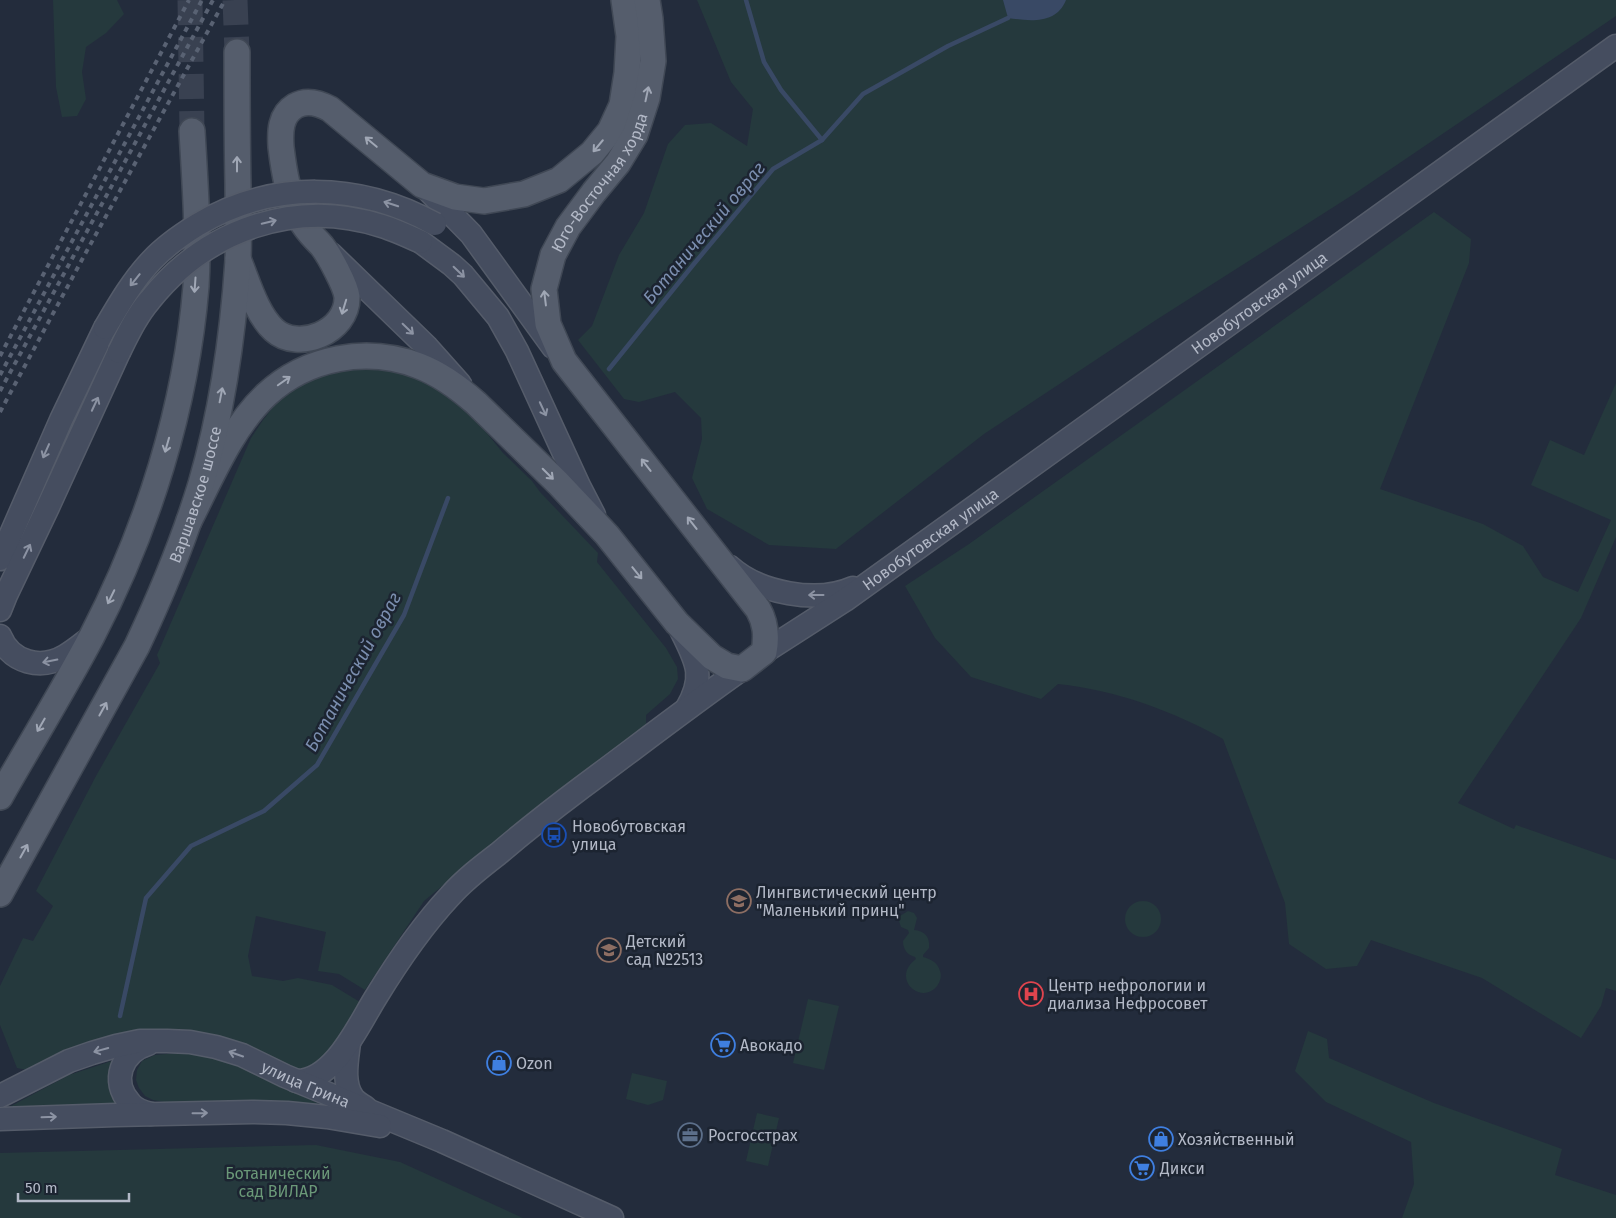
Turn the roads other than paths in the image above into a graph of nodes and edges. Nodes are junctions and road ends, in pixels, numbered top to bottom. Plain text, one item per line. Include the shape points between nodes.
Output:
1 (624, 0) edge
2 (647, 0) edge
3 (1616, 46) edge
4 (237, 52) tunnel mouth
5 (192, 131) tunnel mouth
6 (422, 184) junction
7 (323, 247) junction
8 (238, 259) junction
9 (514, 293) junction
10 (564, 361) junction
11 (476, 402) junction
12 (189, 521) junction
13 (607, 535) junction
14 (714, 552) junction
15 (0, 559) edge
16 (878, 576) junction
17 (0, 610) edge
18 (677, 623) junction
19 (0, 636) edge
20 (91, 637) junction
21 (764, 652) junction
22 (742, 668) junction
23 (687, 708) junction
24 (0, 797) edge
25 (0, 894) edge
26 (167, 1041) junction
27 (342, 1051) junction
28 (296, 1081) junction
29 (0, 1096) edge
30 (331, 1096) junction
31 (151, 1114) junction
32 (363, 1116) junction
33 (0, 1119) edge
34 (612, 1218) edge

1 -> 6 main road, Юго-Восточная хорда via 629,36 622,105 610,131 592,153 559,180 524,194 484,200 455,197
10 -> 2 main road, Юго-Восточная хорда via 548,324 544,289 553,255 568,227 618,163 635,135 647,98 653,61
3 - 16 street, Новобутовская улица
8 -> 4 main road, Варшавское шоссе
5 -> 20 main road via 197,246 193,317 186,362 171,432 148,508
6 -> 7 main road, Юго-Восточная хорда via 330,109 310,102 292,108 281,126 288,187 301,221
6 - 9 street via 471,234
7 -> 8 main road, Юго-Восточная хорда via 344,285 346,306 336,325 317,337 306,339 280,335 272,328 262,314
7 -> 11 street via 427,347
12 -> 8 main road, Варшавское шоссе via 222,392
9 - 10 street
9 -> 15 street, bridge via 479,257 435,224 414,212 364,196 291,193 251,201 210,218 168,245 132,283 105,328
14 -> 10 main road, Юго-Восточная хорда
12 -> 11 main road via 235,434 266,396 299,371 338,358 389,358 434,373
11 -> 13 main road
25 -> 12 main road, Варшавское шоссе via 137,646 157,605
17 -> 13 street, bridge via 119,352 149,300 184,264 221,240 258,224 293,217 337,217 382,225 420,242 463,275 498,317 579,486
13 -> 18 main road
16 -> 14 street via 846,591 791,593 772,590 739,576
14 - 21 main road, Юго-Восточная хорда via 763,618
16 - 21 street, Новобутовская улица
18 - 22 main road via 712,657 727,666
18 - 23 street via 698,667 698,681
20 -> 19 street via 67,656 41,663 15,657
20 -> 24 main road
21 - 22 main road, Новобутовская улица
22 - 23 street, Новобутовская улица
23 - 27 street, Новобутовская улица via 468,878 405,950
28 -> 26 street, улица Грина via 242,1055 190,1042
26 -> 29 street via 140,1041 92,1053
26 - 31 street via 139,1046 125,1059 121,1068 121,1086 130,1104
27 - 28 street, Новобутовская улица via 322,1072 305,1081
27 - 30 street via 330,1076
27 - 32 street via 347,1082
28 - 30 street, улица Грина
30 - 32 street, улица Грина
31 -> 32 street, улица Грина via 252,1112
33 -> 31 street, улица Грина
32 - 34 street, улица Грина via 442,1141

